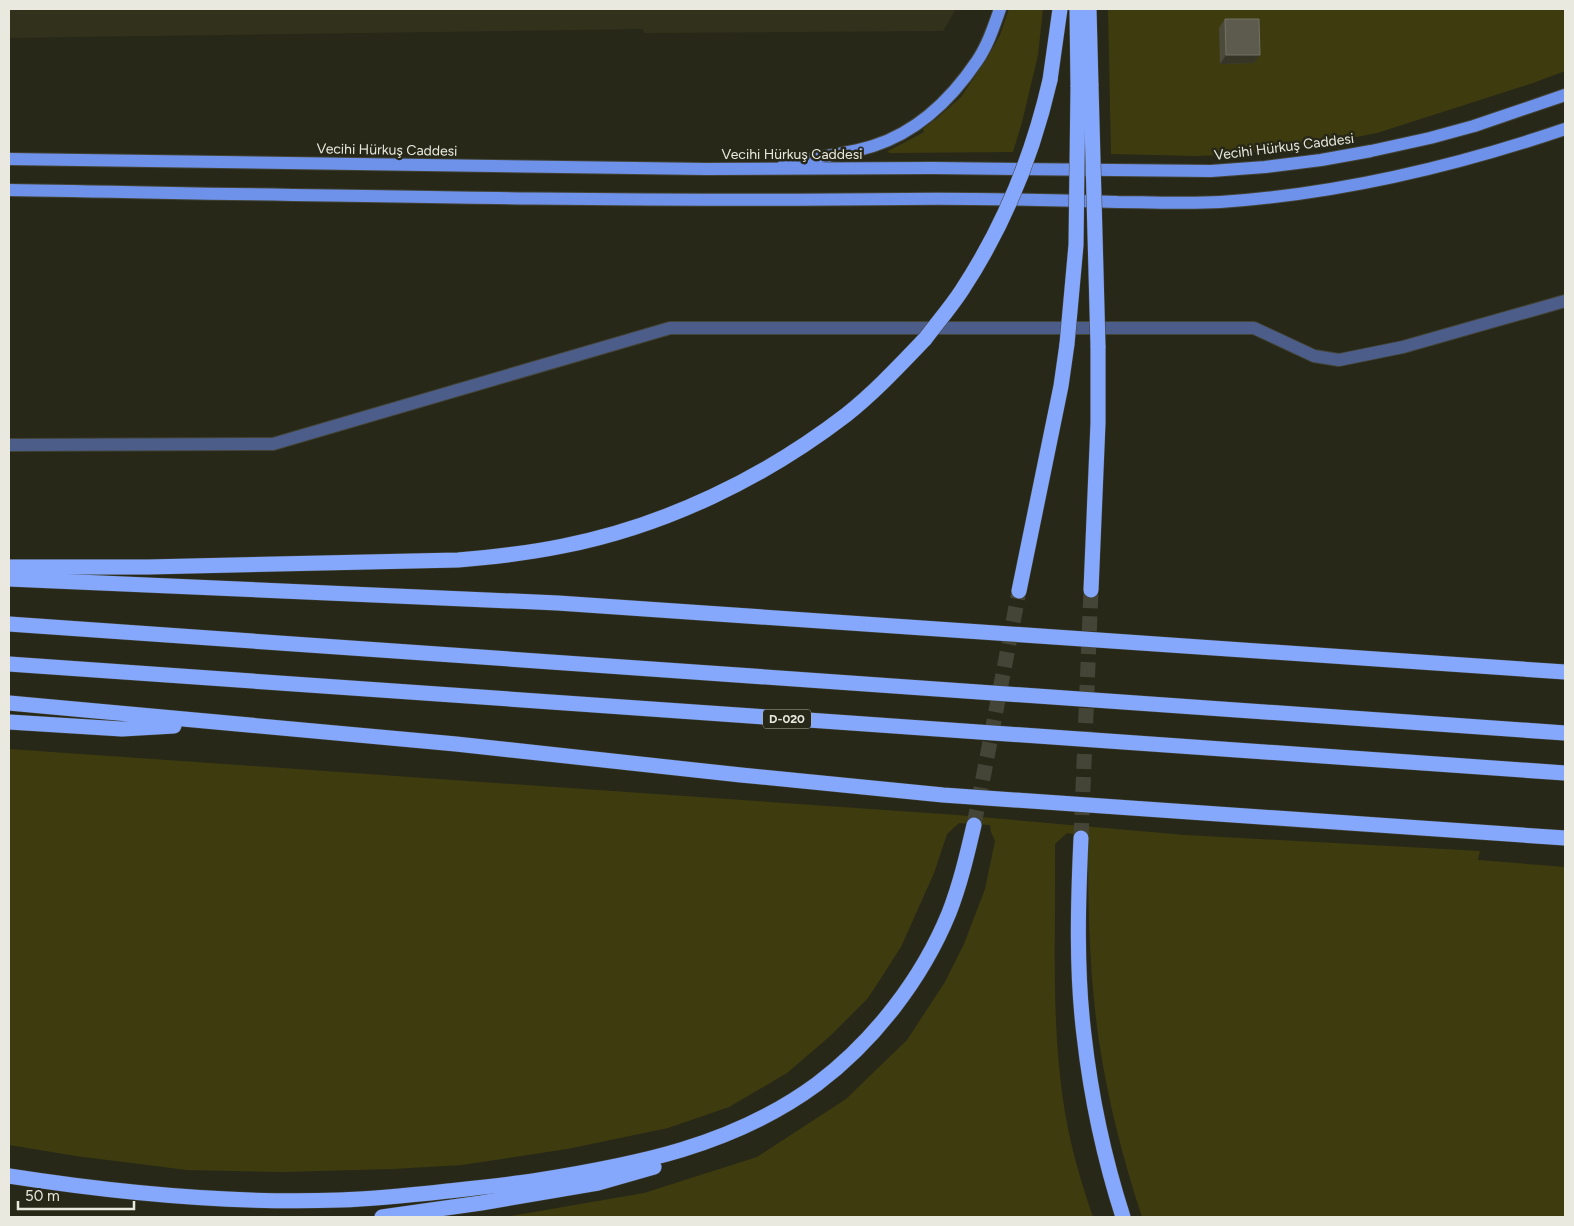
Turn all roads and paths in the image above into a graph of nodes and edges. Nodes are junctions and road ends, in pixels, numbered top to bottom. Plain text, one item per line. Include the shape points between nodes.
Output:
1 (1000, 9) edge
2 (1060, 9) edge
3 (1077, 9) edge
4 (1089, 9) edge
5 (1084, 86) junction
6 (1565, 95) edge
7 (1565, 129) edge
8 (9, 159) edge
9 (762, 170) junction
10 (9, 190) edge
11 (1565, 301) edge
12 (9, 445) edge
13 (9, 567) edge
14 (9, 579) edge
15 (1091, 590) tunnel mouth
16 (1019, 591) tunnel mouth
17 (9, 624) edge
18 (9, 664) edge
19 (1565, 672) edge
20 (9, 703) edge
21 (9, 722) edge
22 (208, 722) junction
23 (1565, 733) edge
24 (1565, 773) edge
25 (974, 825) tunnel mouth
26 (1081, 838) tunnel mouth
27 (1565, 838) edge
28 (726, 1135) junction
29 (9, 1176) edge
30 (382, 1217) edge
31 (1123, 1217) edge

1 - 9 main road via 978,59 941,106 914,126 874,146
2 - 13 highway, bridge via 1050,80 1028,154 995,234 961,292 925,339 884,382 848,414 768,467 717,494 660,518 565,546 508,555 449,560
3 - 5 highway
4 - 5 highway
5 - 15 highway, bridge via 1098,346
5 - 16 highway, bridge via 1067,344
6 - 9 main road, Vecihi Hürkuş Caddesi via 1430,138 1266,167 1211,171
7 - 10 main road via 1467,160 1394,178 1286,196 1216,202 578,200
8 - 9 main road, Vecihi Hürkuş Caddesi
11 - 12 street via 1403,347 1339,360 1314,356 1254,328 670,328 273,444
14 - 19 highway via 651,609
17 - 23 highway
18 - 24 highway, D-020
20 - 22 highway
21 - 22 highway via 122,729
22 - 27 highway via 943,794
25 - 28 highway via 948,915 896,1005 866,1040 820,1082 774,1112
26 - 31 highway via 1079,934 1084,1033 1100,1132
28 - 29 highway via 668,1154 585,1172 504,1185 382,1198 279,1200 185,1197
28 - 30 highway via 690,1154 598,1183

